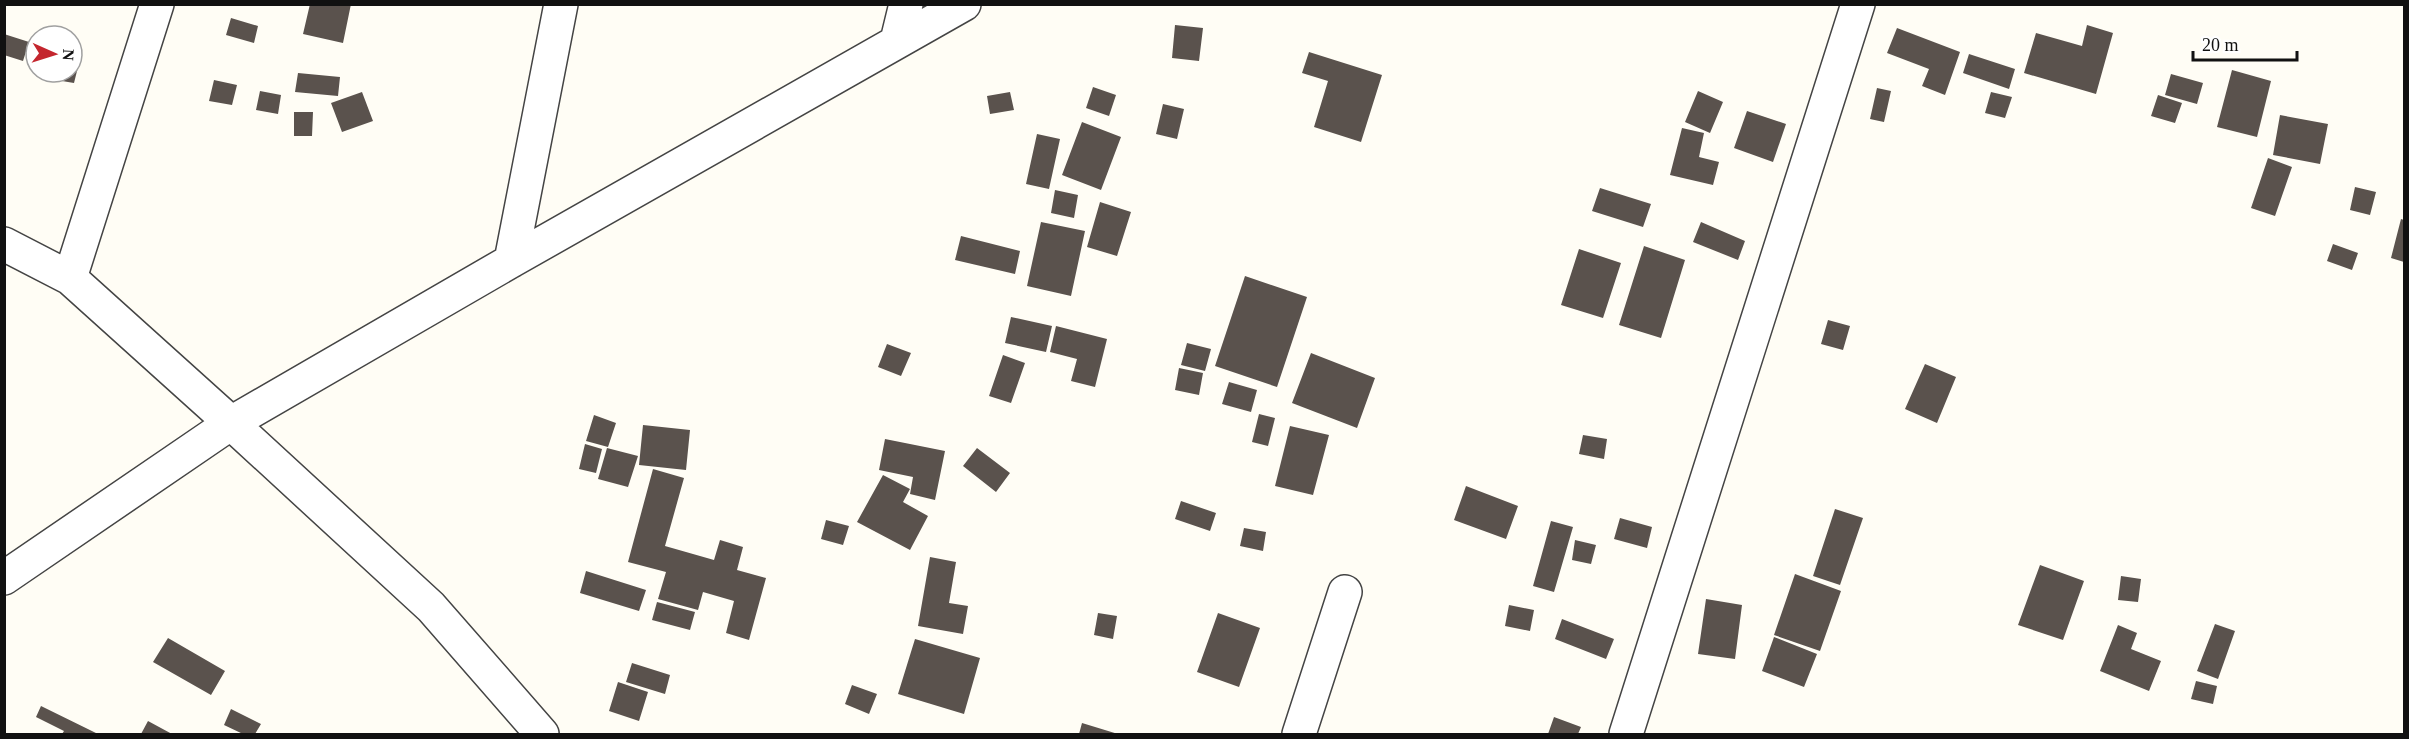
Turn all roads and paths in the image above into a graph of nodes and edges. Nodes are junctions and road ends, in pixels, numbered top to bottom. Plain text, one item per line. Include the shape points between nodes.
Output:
1 (157, 4) edge
2 (561, 4) edge
3 (906, 4) edge
4 (964, 4) edge
5 (1858, 4) edge
6 (897, 41) junction
7 (4, 244) edge
8 (511, 261) junction
9 (70, 278) junction
10 (231, 423) junction
11 (4, 578) edge
12 (1345, 591) dead end
13 (543, 735) edge
14 (1299, 735) edge
15 (1626, 735) edge

1 - 9 street
2 - 8 street
3 - 6 street
4 - 6 street
5 - 15 street
6 - 8 street
7 - 9 street
8 - 10 street
9 - 10 street
10 - 11 street
10 - 13 street via 431,607
12 - 14 street

